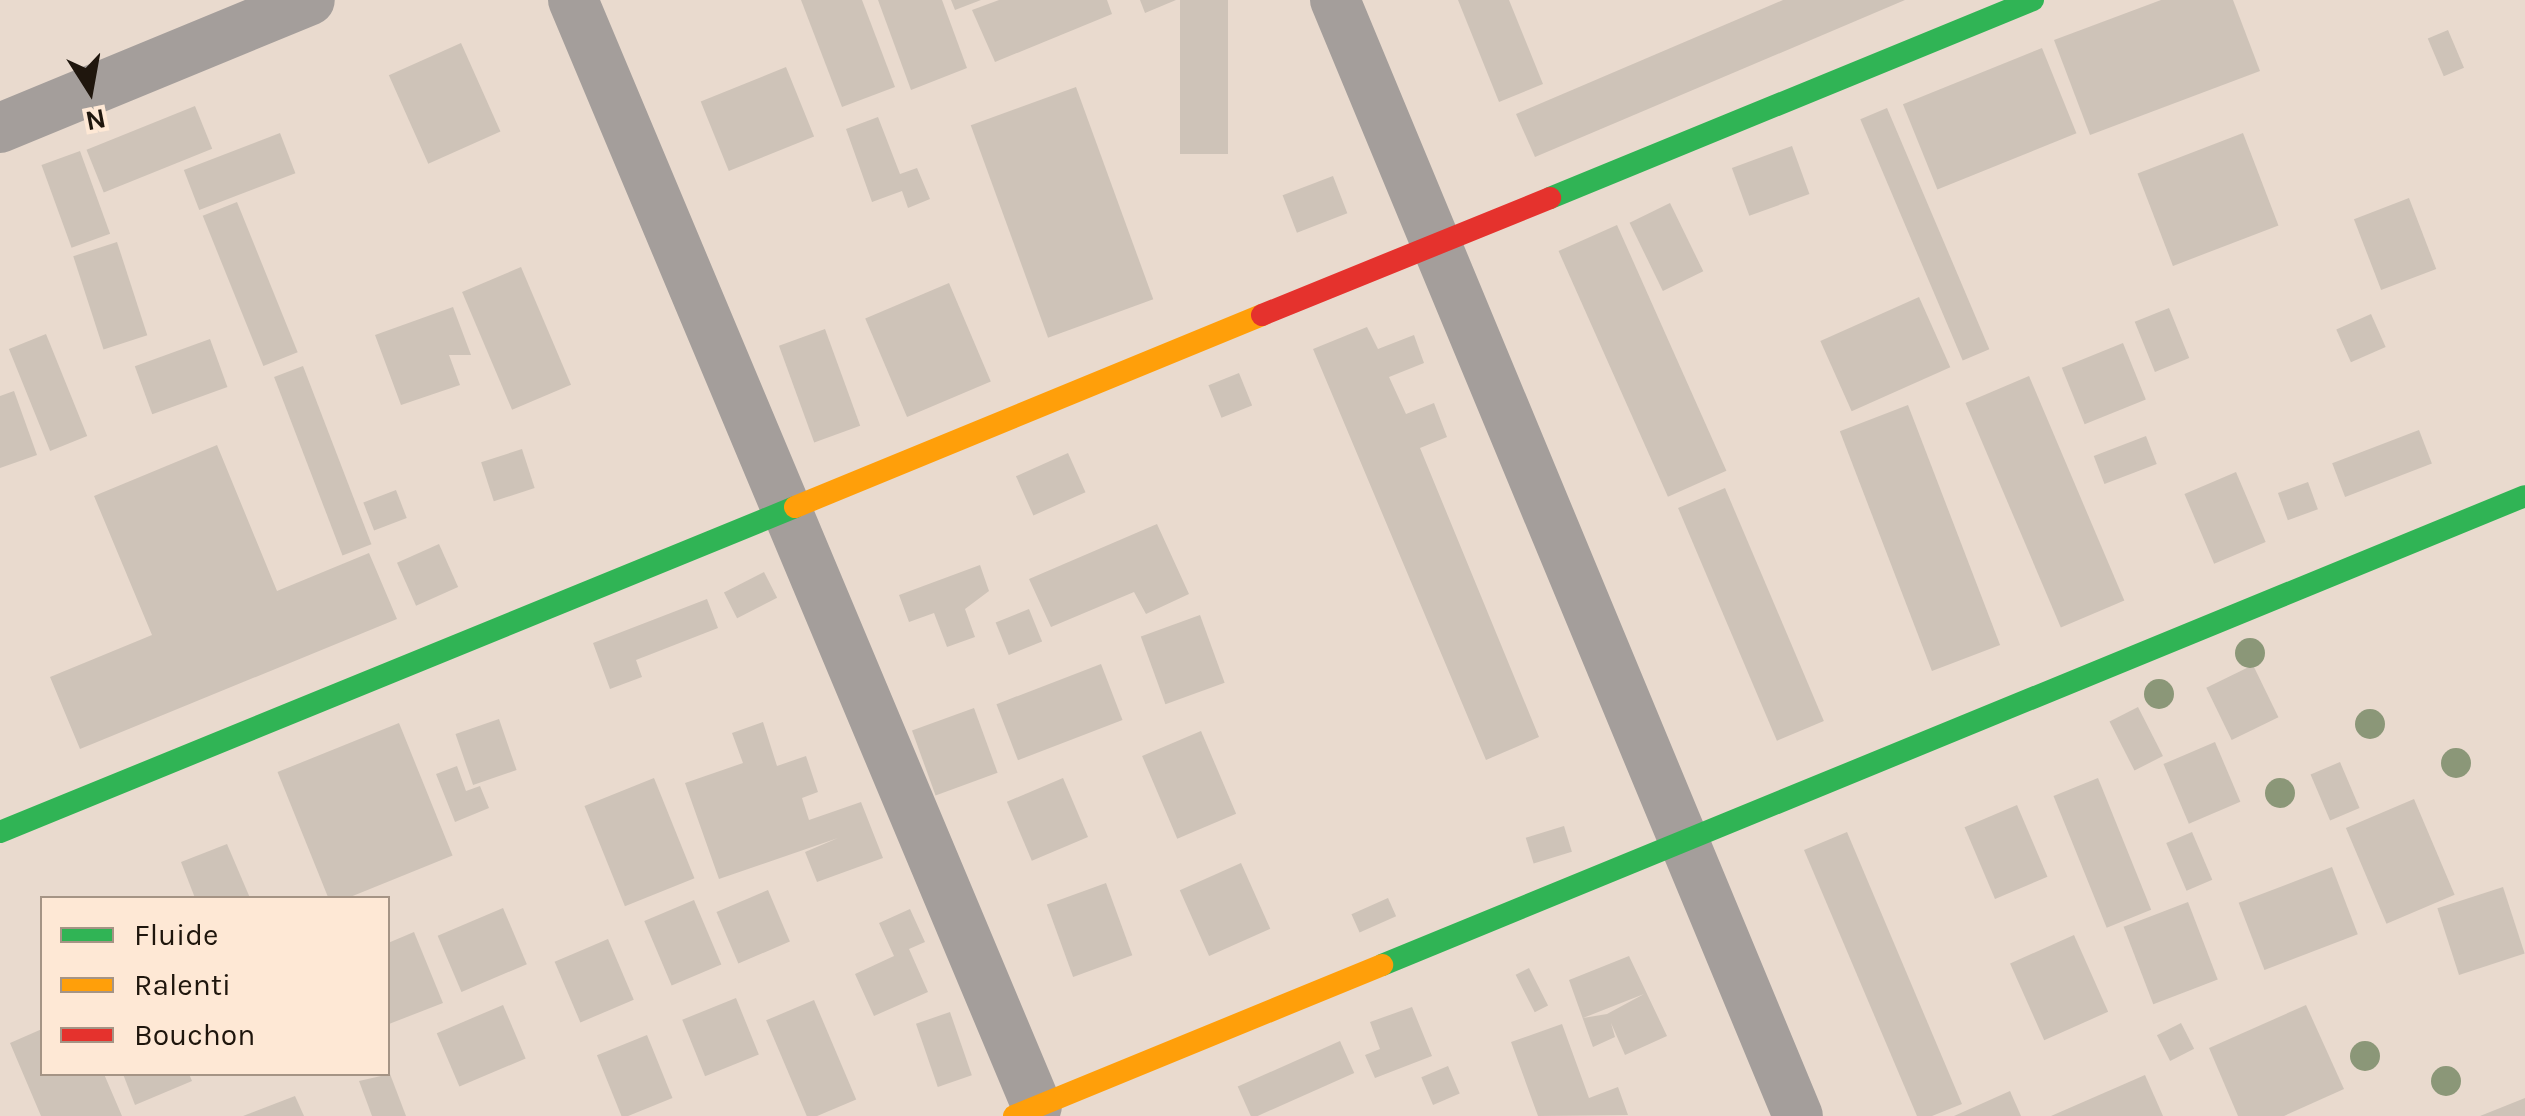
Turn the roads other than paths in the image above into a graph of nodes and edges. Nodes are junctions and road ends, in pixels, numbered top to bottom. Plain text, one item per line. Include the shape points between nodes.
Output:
1 (310, 0) edge
2 (573, 0) edge
3 (1336, 0) edge
4 (2032, 0) edge
5 (0, 128) edge
6 (1437, 249) junction
7 (2525, 496) edge
8 (786, 509) junction
9 (0, 832) edge
10 (1689, 843) junction
11 (1026, 1111) edge
12 (1798, 1116) edge

1 - 5 street
2 - 8 street
3 - 6 street
4 - 6 street
6 - 8 street
6 - 10 street
7 - 10 street
8 - 9 street
8 - 11 street
10 - 11 street
10 - 12 street

